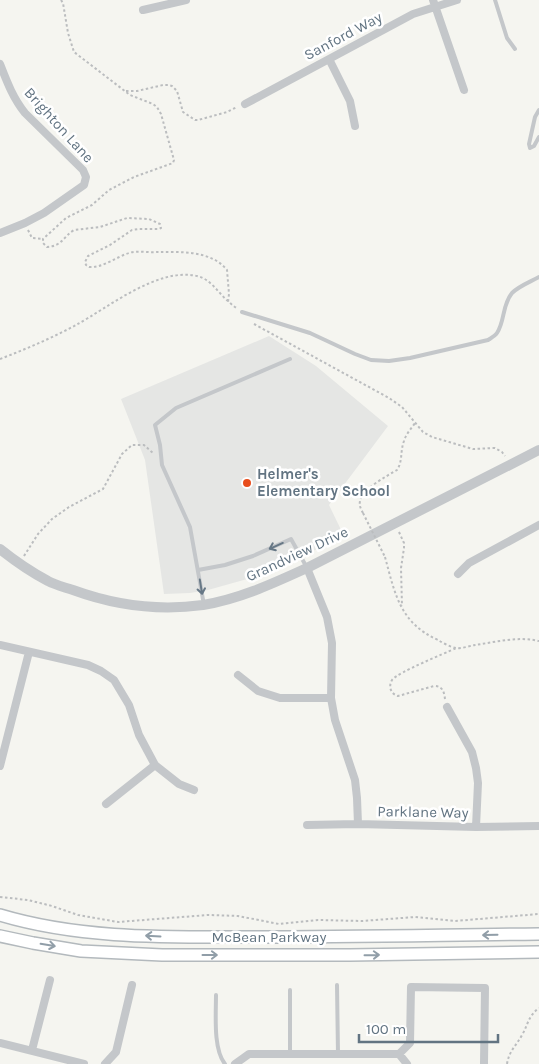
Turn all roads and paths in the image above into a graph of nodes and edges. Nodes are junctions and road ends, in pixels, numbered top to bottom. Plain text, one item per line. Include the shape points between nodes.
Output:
1 (61, 0) edge
2 (186, 0) edge
3 (457, 0) edge
4 (495, 0) edge
5 (434, 3) edge
6 (143, 10) dead end
7 (514, 49) dead end
8 (329, 59) junction
9 (0, 64) edge
10 (464, 90) dead end
11 (126, 91) junction
12 (245, 104) joint
13 (539, 110) edge
14 (355, 126) dead end
15 (539, 137) edge
16 (25, 223) junction
17 (0, 233) edge
18 (43, 239) junction
19 (539, 277) edge
20 (228, 302) junction
21 (242, 312) junction
22 (290, 359) dead end
23 (0, 360) edge
24 (415, 423) junction
25 (539, 450) edge
26 (161, 455) junction
27 (510, 465) junction
28 (396, 523) junction
29 (539, 525) edge
30 (0, 550) edge
31 (19, 564) junction
32 (307, 568) junction
33 (198, 570) junction
34 (458, 574) dead end
35 (204, 605) junction
36 (402, 608) junction
37 (539, 642) edge
38 (0, 645) edge
39 (456, 648) junction
40 (30, 652) junction
41 (238, 675) dead end
42 (444, 690) dead end
43 (331, 698) junction
44 (447, 706) dead end
45 (155, 765) junction
46 (0, 766) edge
47 (194, 790) dead end
48 (106, 804) dead end
49 (307, 824) dead end
50 (358, 824) junction
51 (539, 826) edge
52 (476, 827) junction
53 (0, 897) edge
54 (539, 914) edge
55 (0, 915) edge
56 (539, 934) edge
57 (0, 936) edge
58 (539, 952) edge
59 (50, 980) dead end
60 (132, 985) dead end
61 (337, 985) dead end
62 (290, 990) dead end
63 (216, 995) dead end
64 (539, 1008) edge
65 (0, 1043) edge
66 (32, 1050) junction
67 (290, 1054) junction
68 (338, 1054) junction
69 (399, 1054) junction
70 (84, 1064) edge
71 (105, 1064) edge
72 (226, 1064) edge
73 (235, 1064) edge
74 (407, 1064) edge
75 (484, 1064) edge
76 (507, 1064) edge

1 - 11 path via 74,52
2 - 6 street
3 - 5 street, Sanford Way
4 - 7 lane via 506,38
5 - 8 street, Sanford Way
5 - 10 street
8 - 12 street, Sanford Way
8 - 14 street via 350,101
9 - 16 street, Brighton Lane via 17,103 83,170 86,177 84,185
11 - 12 path via 168,84 177,91 183,112 195,120
11 - 18 path via 157,107 173,163 109,190 66,218
13 - 15 lane via 530,148
16 - 17 street
16 - 18 path via 32,238
18 - 20 path via 44,246 54,246 77,230 127,218 152,220 161,228 132,230 88,256 86,265 98,266 138,251 201,255 220,263 227,270
19 - 21 lane via 512,294 496,335 488,340 390,361 371,360 310,333
20 - 21 path
20 - 23 path via 209,281 199,276 179,275 161,279 76,325
21 - 24 path via 250,321 389,398 402,407
22 - 26 lane via 176,408 155,426
24 - 27 path via 432,438 473,449 495,448 502,452
24 - 36 path, bridge via 407,433 397,470 372,486 360,502 385,557
25 - 27 street, Grandview Drive
26 - 31 path via 157,456 144,445 132,445 122,454 103,489 52,519
26 - 33 lane via 162,465 190,527
27 - 28 street, Grandview Drive
28 - 32 street, Grandview Drive
28 - 36 path via 404,543
29 - 34 street via 469,562
30 - 31 street, Grandview Drive
31 - 35 street, Grandview Drive via 50,582 118,603 172,607
32 -> 33 lane via 290,539 253,556
32 - 35 street, Grandview Drive via 241,596
32 - 43 street via 327,617 332,643
33 -> 35 lane
36 - 39 path via 415,626
37 - 39 path via 512,639
38 - 40 street
39 - 42 path via 401,674 391,684 392,692 398,696 434,686
40 - 45 street via 88,666 114,680 129,705
40 - 46 street
41 - 43 street via 258,691 280,698
43 - 50 street via 355,780
44 - 52 street via 472,752 476,768
45 - 47 street via 179,784
45 - 48 street
49 - 50 street, Parklane Way
50 - 52 street, Parklane Way
51 - 52 street, Parklane Way
53 - 54 path via 28,900 78,915 118,922 208,915 238,916 279,924 415,916 456,921
56 -> 55 main road, McBean Parkway via 162,937 83,932
57 -> 58 main road, McBean Parkway via 81,951 162,955
59 - 66 street
60 - 71 street via 116,1052
61 - 68 lane
62 - 67 lane
63 - 72 lane via 217,1046
64 - 76 path via 510,1051
65 - 66 street
66 - 70 street
67 - 68 street
67 - 73 street via 249,1054
68 - 69 street
69 - 74 street
69 - 75 street via 410,1043 411,987 485,988

